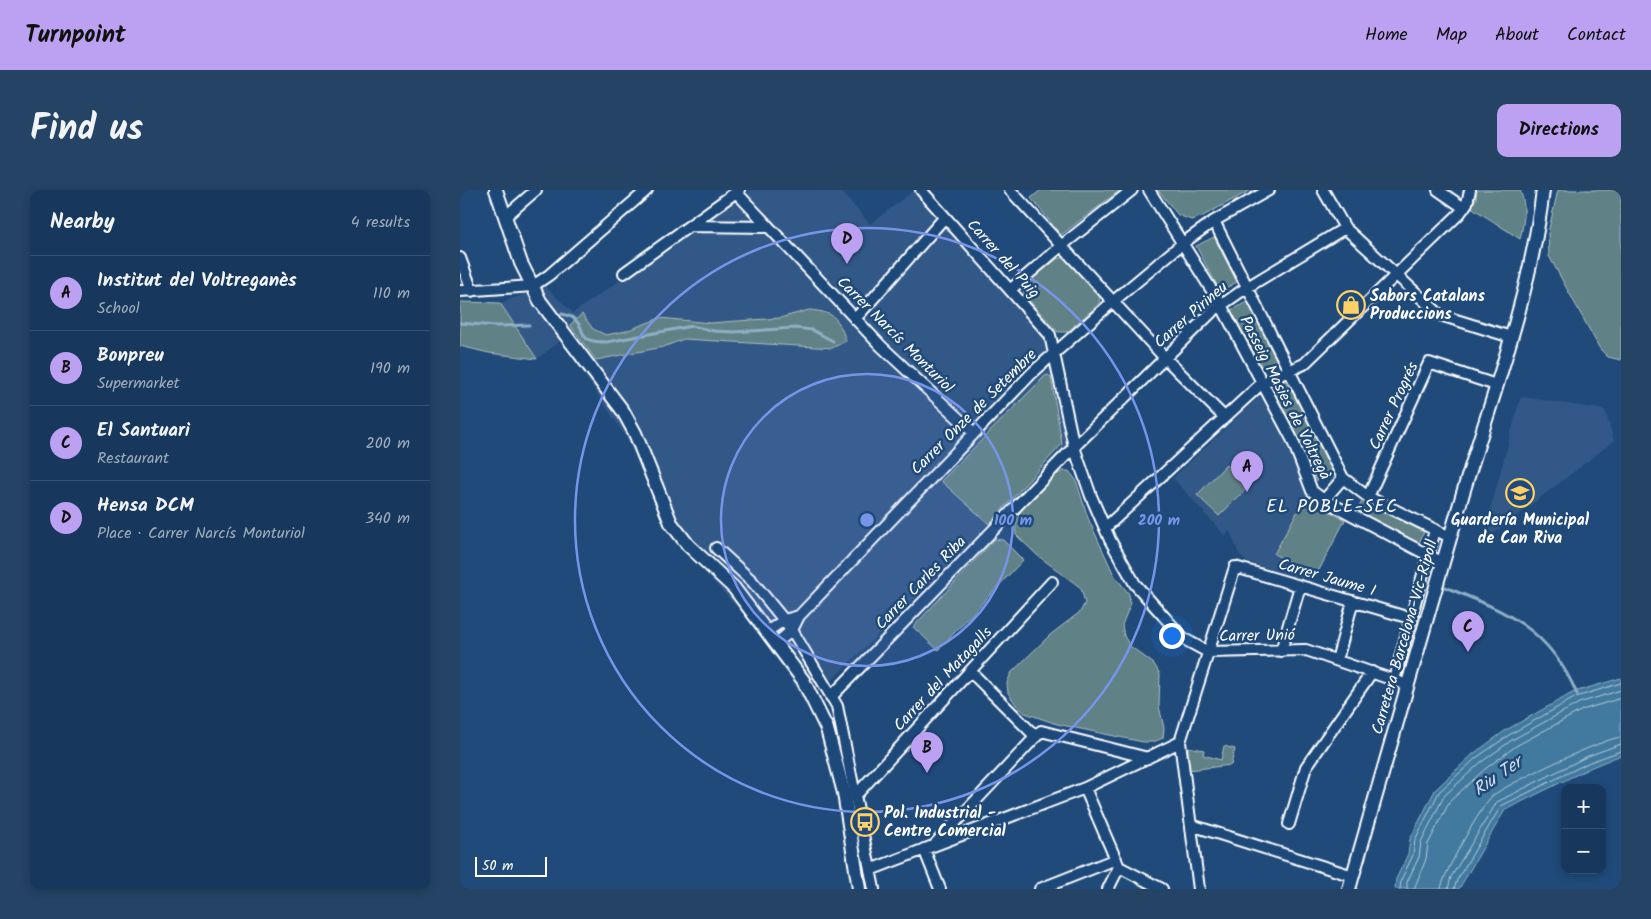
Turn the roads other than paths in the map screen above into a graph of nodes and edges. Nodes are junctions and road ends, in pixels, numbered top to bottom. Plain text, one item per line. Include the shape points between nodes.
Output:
1 (496, 190) edge
2 (536, 190) edge
3 (647, 190) edge
4 (921, 190) edge
5 (1010, 190) edge
6 (1132, 190) edge
7 (1149, 190) edge
8 (1269, 190) edge
9 (1323, 190) edge
10 (1438, 190) edge
11 (1470, 190) edge
12 (1545, 190) edge
13 (738, 191) edge
14 (1464, 208) junction
15 (506, 216) junction
16 (945, 217) junction
17 (1214, 221) junction
18 (690, 226) junction
19 (768, 227) junction
20 (1345, 228) junction
21 (1183, 243) junction
22 (1061, 246) junction
23 (460, 258) edge
24 (624, 273) dead end
25 (1395, 276) junction
26 (532, 286) junction
27 (1246, 288) junction
28 (1010, 290) junction
29 (460, 291) edge
30 (472, 291) junction
31 (1112, 301) junction
32 (1221, 305) junction
33 (855, 318) junction
34 (1510, 337) junction
35 (1055, 352) junction
36 (1165, 358) junction
37 (1289, 369) junction
38 (1262, 383) junction
39 (1496, 384) junction
40 (1224, 417) junction
41 (974, 432) junction
42 (1074, 447) junction
43 (1343, 478) junction
44 (1368, 497) junction
45 (1324, 500) junction
46 (1105, 528) junction
47 (1435, 530) junction
48 (1450, 537) junction
49 (716, 548) dead end
50 (1427, 556) junction
51 (1443, 563) junction
52 (1052, 582) dead end
53 (1300, 586) junction
54 (1353, 601) junction
55 (799, 616) junction
56 (1410, 618) junction
57 (784, 620) junction
58 (768, 630) junction
59 (792, 630) junction
60 (777, 643) junction
61 (1282, 651) junction
62 (1208, 652) junction
63 (1337, 660) junction
64 (971, 672) junction
65 (1372, 672) junction
66 (1394, 680) junction
67 (1408, 685) junction
68 (831, 696) junction
69 (1036, 737) junction
70 (1180, 742) junction
71 (1148, 758) junction
72 (1085, 788) junction
73 (855, 796) junction
74 (1289, 824) dead end
75 (1191, 825) junction
76 (865, 848) junction
77 (929, 848) junction
78 (1118, 863) junction
79 (870, 870) junction
80 (1353, 876) junction
81 (859, 889) edge
82 (867, 889) edge
83 (874, 889) edge
84 (940, 889) edge
85 (1040, 889) edge
86 (1108, 889) edge
87 (1162, 889) edge
88 (1199, 889) edge
89 (1349, 889) edge

1 - 15 street
2 - 15 street
3 - 26 street
4 - 16 street, Carrer del Puig
5 - 22 street
6 - 22 street
7 - 21 street, Passeig Masies de Voltregà
8 - 17 street, Carrer Onze de Setembre
9 - 20 street
10 - 14 street
11 - 14 street
12 - 34 street, Carretera Barcelona-Vic-Ripoll
13 - 18 street
13 - 19 street, Carrer Narcís Monturiol
14 - 25 street
15 - 26 street
16 - 28 street, Carrer del Puig
16 - 33 street
17 - 21 street, Carrer Onze de Setembre
17 - 27 street, Passeig Masies de Voltregà
18 - 19 street
18 - 24 street
19 - 33 street, Carrer Narcís Monturiol
20 - 25 street
20 - 27 street, Carrer Pirineu
21 - 31 street, Carrer Onze de Setembre
21 - 32 street, Passeig Masies de Voltregà
22 - 28 street
22 - 31 street
23 - 30 street
25 - 34 street via 1440,315
25 - 37 street via 1304,364
26 - 30 street
26 - 58 street via 623,411 671,523 688,545 734,588
27 - 32 street, Carrer Pirineu
27 - 37 street, Passeig Masies de Voltregà
28 - 35 street, Carrer del Puig via 1050,335
29 - 30 street
31 - 35 street, Carrer Onze de Setembre
31 - 36 street
32 - 36 street, Carrer Pirineu
32 - 38 street, Passeig Masies de Voltregà
33 - 41 street, Carrer Narcís Monturiol
34 - 39 street, Carretera Barcelona-Vic-Ripoll
35 - 41 street, Carrer Onze de Setembre
35 - 42 street, Carrer Unió
36 - 40 street
36 - 42 street, Carrer Pirineu
37 - 38 street
37 - 43 street, Passeig Masies de Voltregà
38 - 40 street
38 - 45 street, Passeig Masies de Voltregà via 1292,439 1312,491
39 - 44 street, Carrer Progrés via 1429,363
39 - 48 street, Carretera Barcelona-Vic-Ripoll
40 - 46 street
41 - 55 street, Carrer Onze de Setembre
42 - 46 street, Carrer Unió
42 - 68 street, Carrer Carles Riba
43 - 44 street, Passeig Masies de Voltregà
43 - 45 street
44 - 47 street, Passeig Masies de Voltregà
45 - 50 street, Passeig Masies de Voltregà
46 - 62 street, Carrer Unió via 1135,584 1184,639
47 - 48 street, Passeig Masies de Voltregà
47 - 50 street
48 - 51 street, Carretera Barcelona-Vic-Ripoll
49 - 57 street via 752,581
50 - 51 street, Passeig Masies de Voltregà
50 - 56 street
51 - 67 street, Carretera Barcelona-Vic-Ripoll
52 - 64 street, Carrer del Matagalls
53 - 54 street, Carrer Jaume I
53 - 61 street
53 - 62 street, Carrer Jaume I via 1235,567
54 - 56 street, Carrer Jaume I
54 - 63 street
55 - 57 street
55 - 59 street
56 - 66 street
57 - 58 street
57 - 59 street
58 - 60 street
59 - 60 street
59 - 68 street
60 - 81 street via 803,680 827,729 844,793
61 - 62 street, Carrer Unió
61 - 63 street, Carrer Unió via 1306,650
62 - 70 street
63 - 65 street, Carrer Unió
64 - 69 street
64 - 73 street, Carrer del Matagalls
65 - 66 street, Carrer Unió
65 - 74 street via 1306,767
66 - 67 street, Carrer Unió
67 - 80 street, Carretera Barcelona-Vic-Ripoll
68 - 73 street via 837,706
69 - 71 street via 1042,731
69 - 77 street
70 - 71 street
70 - 75 street
71 - 72 street
72 - 77 street
72 - 78 street
73 - 76 street
75 - 80 street
75 - 88 street
76 - 79 street
76 - 82 street
77 - 79 street
77 - 84 street
78 - 85 street
78 - 86 street
78 - 87 street
79 - 83 street
80 - 89 street, Carretera Barcelona-Vic-Ripoll

